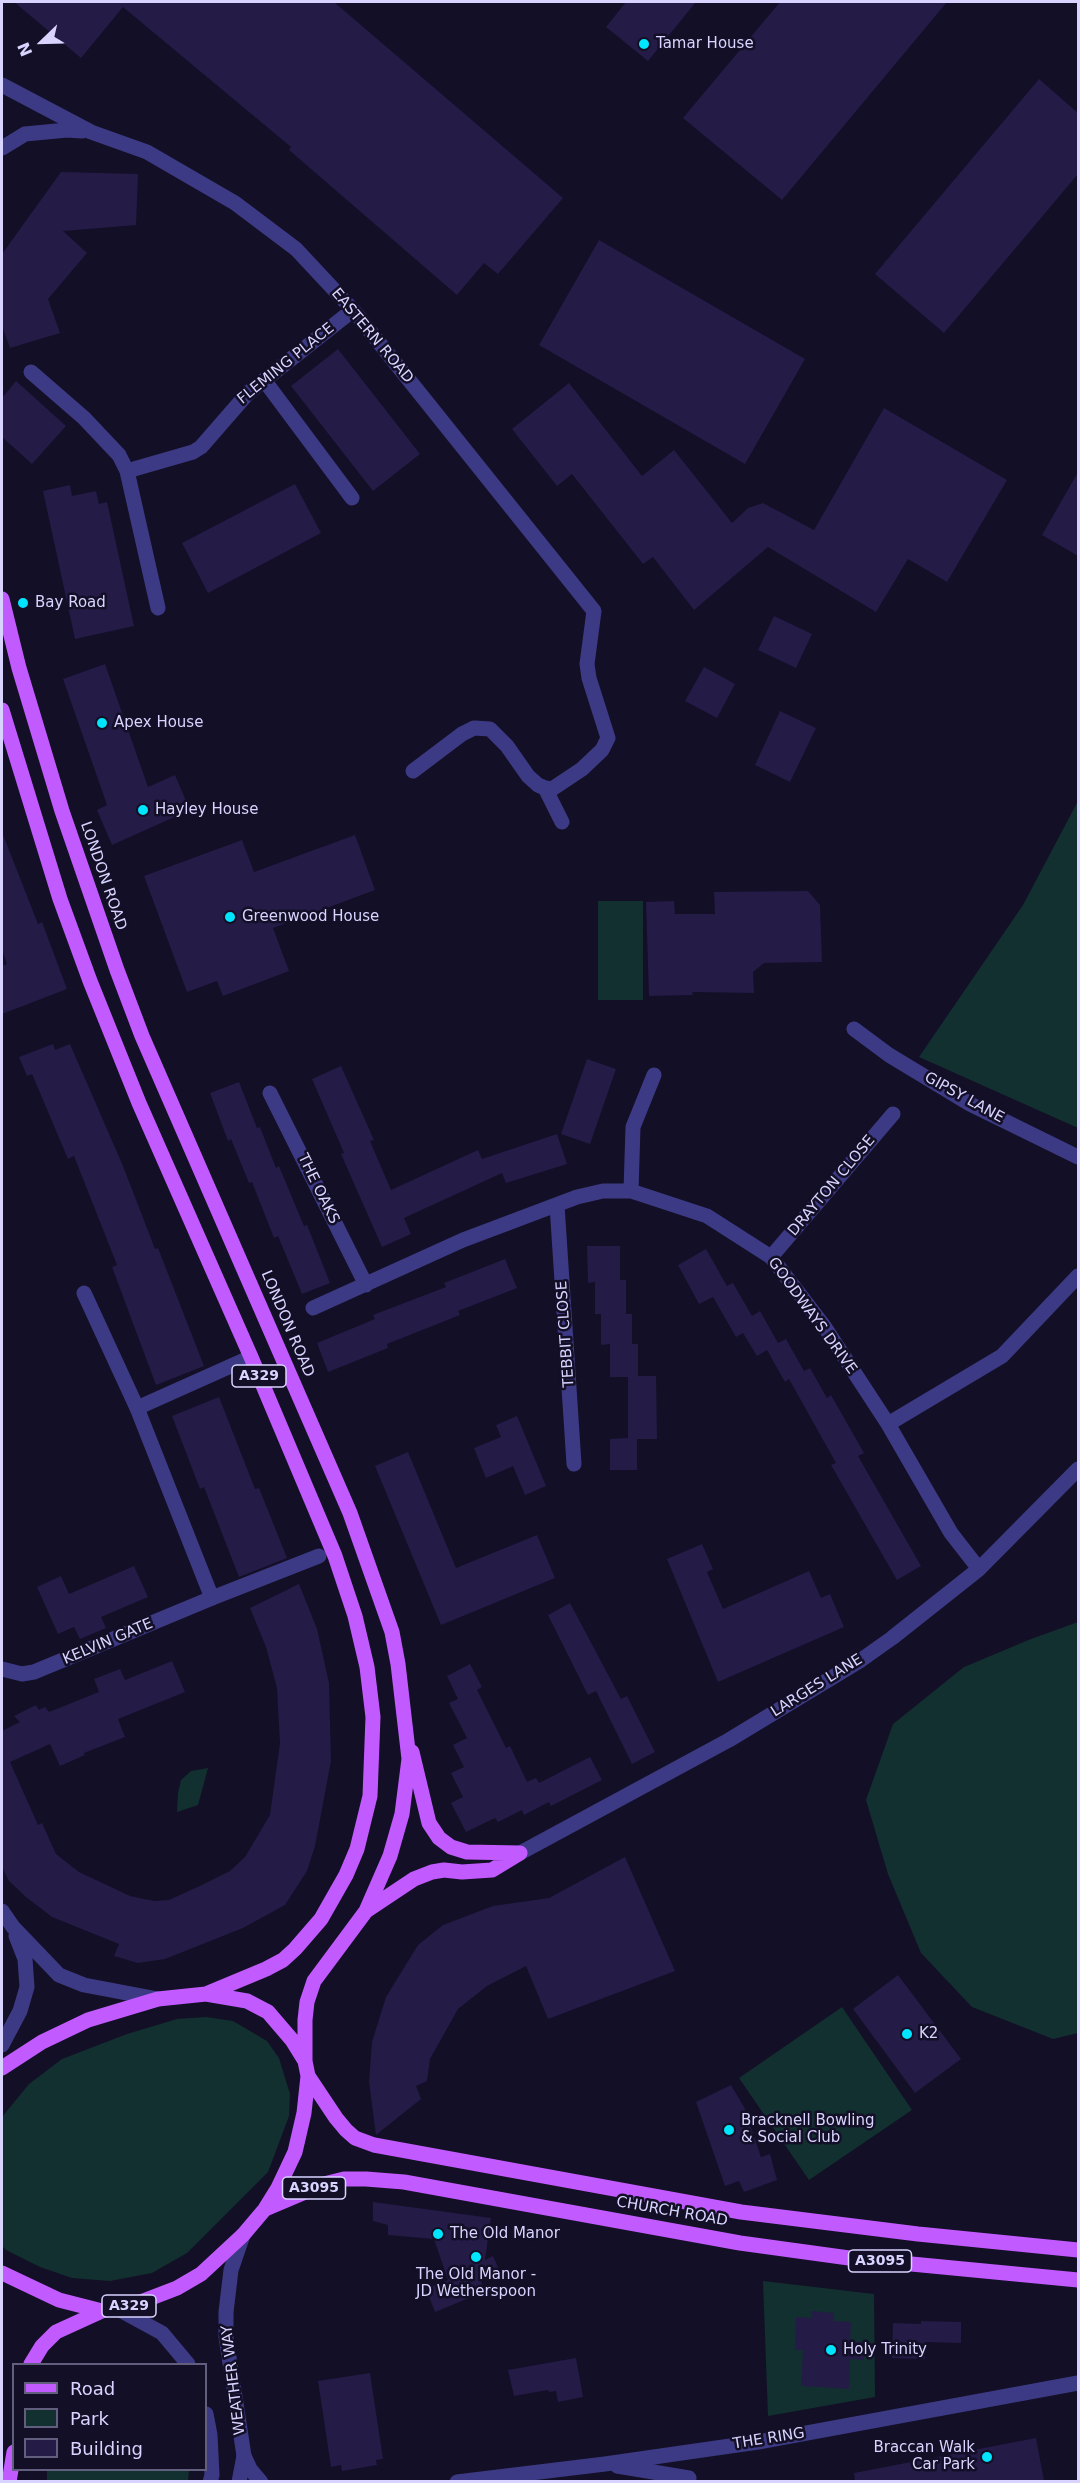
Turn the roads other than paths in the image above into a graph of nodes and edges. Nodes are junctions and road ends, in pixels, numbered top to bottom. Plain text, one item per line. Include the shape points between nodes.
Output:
1 (2, 85) edge
2 (91, 132) junction
3 (2, 148) edge
4 (353, 310) junction
5 (31, 372) dead end
6 (264, 380) junction
7 (127, 471) junction
8 (352, 498) dead end
9 (2, 599) edge
10 (158, 608) dead end
11 (2, 710) edge
12 (413, 771) dead end
13 (545, 788) junction
14 (562, 822) dead end
15 (854, 1029) dead end
16 (654, 1075) dead end
17 (270, 1093) dead end
18 (893, 1114) dead end
19 (1078, 1157) edge
20 (631, 1191) junction
21 (557, 1205) junction
22 (771, 1257) junction
23 (1078, 1276) edge
24 (366, 1285) junction
25 (84, 1293) dead end
26 (313, 1308) dead end
27 (251, 1357) junction
28 (136, 1408) junction
29 (888, 1424) junction
30 (574, 1464) dead end
31 (1078, 1469) edge
32 (319, 1556) dead end
33 (979, 1569) junction
34 (212, 1598) junction
35 (2, 1669) edge
36 (408, 1735) junction
37 (520, 1853) junction
38 (2, 1911) edge
39 (366, 1911) junction
40 (13, 1927) junction
41 (206, 1994) junction
42 (158, 1999) junction
43 (2, 2045) edge
44 (2, 2068) edge
45 (307, 2069) junction
46 (265, 2209) junction
47 (243, 2235) junction
48 (1078, 2250) edge
49 (2, 2273) edge
50 (1078, 2280) edge
51 (118, 2309) junction
52 (102, 2311) junction
53 (32, 2363) edge
54 (187, 2363) edge
55 (1078, 2384) edge
56 (207, 2419) edge
57 (244, 2456) junction
58 (12, 2464) edge
59 (605, 2464) junction
60 (689, 2478) dead end
61 (9, 2481) edge
62 (210, 2481) edge
63 (239, 2481) edge
64 (261, 2481) edge
65 (458, 2481) edge

1 - 2 street, EASTERN ROAD
2 - 3 street, EASTERN ROAD via 25,134
2 - 4 street, EASTERN ROAD via 147,152 235,203 296,249
4 - 6 street, FLEMING PLACE
4 - 13 street, EASTERN ROAD via 594,611 587,663 608,738 602,750 582,769 552,789
5 - 7 street via 84,418 119,455
6 - 7 street, FLEMING PLACE via 239,401 201,447
6 - 8 street
7 - 10 street
9 - 36 main road, LONDON ROAD / A329 via 62,811 142,1036 366,1557 392,1632
11 - 27 main road, A329 via 90,981
12 - 13 street via 462,734 485,727
13 - 14 street
15 - 19 street, GIPSY LANE via 970,1104
16 - 20 street via 633,1127
17 - 24 street, THE OAKS
18 - 22 street, DRAYTON CLOSE
20 - 21 street, GOODWAYS DRIVE via 603,1191
20 - 22 street, GOODWAYS DRIVE via 707,1216
21 - 24 street via 463,1240
21 - 30 street, TEBBIT CLOSE
22 - 29 street, GOODWAYS DRIVE via 824,1326
23 - 29 street via 1002,1356
24 - 26 street
25 - 28 street
27 - 28 street
27 - 41 main road, A329 via 335,1556 355,1616 371,1694 372,1774 357,1848 333,1899 308,1936 283,1960
28 - 34 street
29 - 33 street, GOODWAYS DRIVE via 951,1533
31 - 33 street, LARGES LANE
32 - 34 street, KELVIN GATE
33 - 37 street, LARGES LANE via 892,1638 819,1686 729,1740
34 - 35 street, KELVIN GATE via 33,1672 22,1674
36 - 37 main road via 429,1823 438,1838 466,1852
36 - 39 main road, LONDON ROAD / A329 via 402,1814 390,1856
37 - 39 main road via 492,1870 432,1872 414,1879
38 - 40 street
39 - 45 main road, LONDON ROAD / A329 via 314,1981 305,2020
40 - 42 street via 64,1978
40 - 43 street via 25,1959 27,1987 20,2011
41 - 42 main road, A329
41 - 45 main road, A329 via 246,2001 268,2012 292,2040
42 - 44 main road, A329 via 88,2020 42,2042
45 - 46 main road, A329 via 304,2113 294,2152
45 - 48 main road, CHURCH ROAD / A3095 via 336,2118 351,2134 362,2141 415,2154 820,2223
46 - 47 main road, A329
46 - 50 main road, CHURCH ROAD / A3095 via 344,2179 404,2182 683,2233 849,2258
47 - 51 main road, A329 via 215,2263 187,2283
47 - 57 street, WEATHER WAY via 231,2270 226,2320
49 - 52 main road, A329 via 59,2300
51 - 52 main road, A329
51 - 54 street via 162,2333
52 - 53 main road, A329 via 56,2332
55 - 59 street, THE RING via 815,2432
56 - 62 street, WEATHER WAY
57 - 63 street, WEATHER WAY
57 - 64 street, WEATHER WAY
58 - 61 main road
59 - 60 street
59 - 65 street, THE RING

